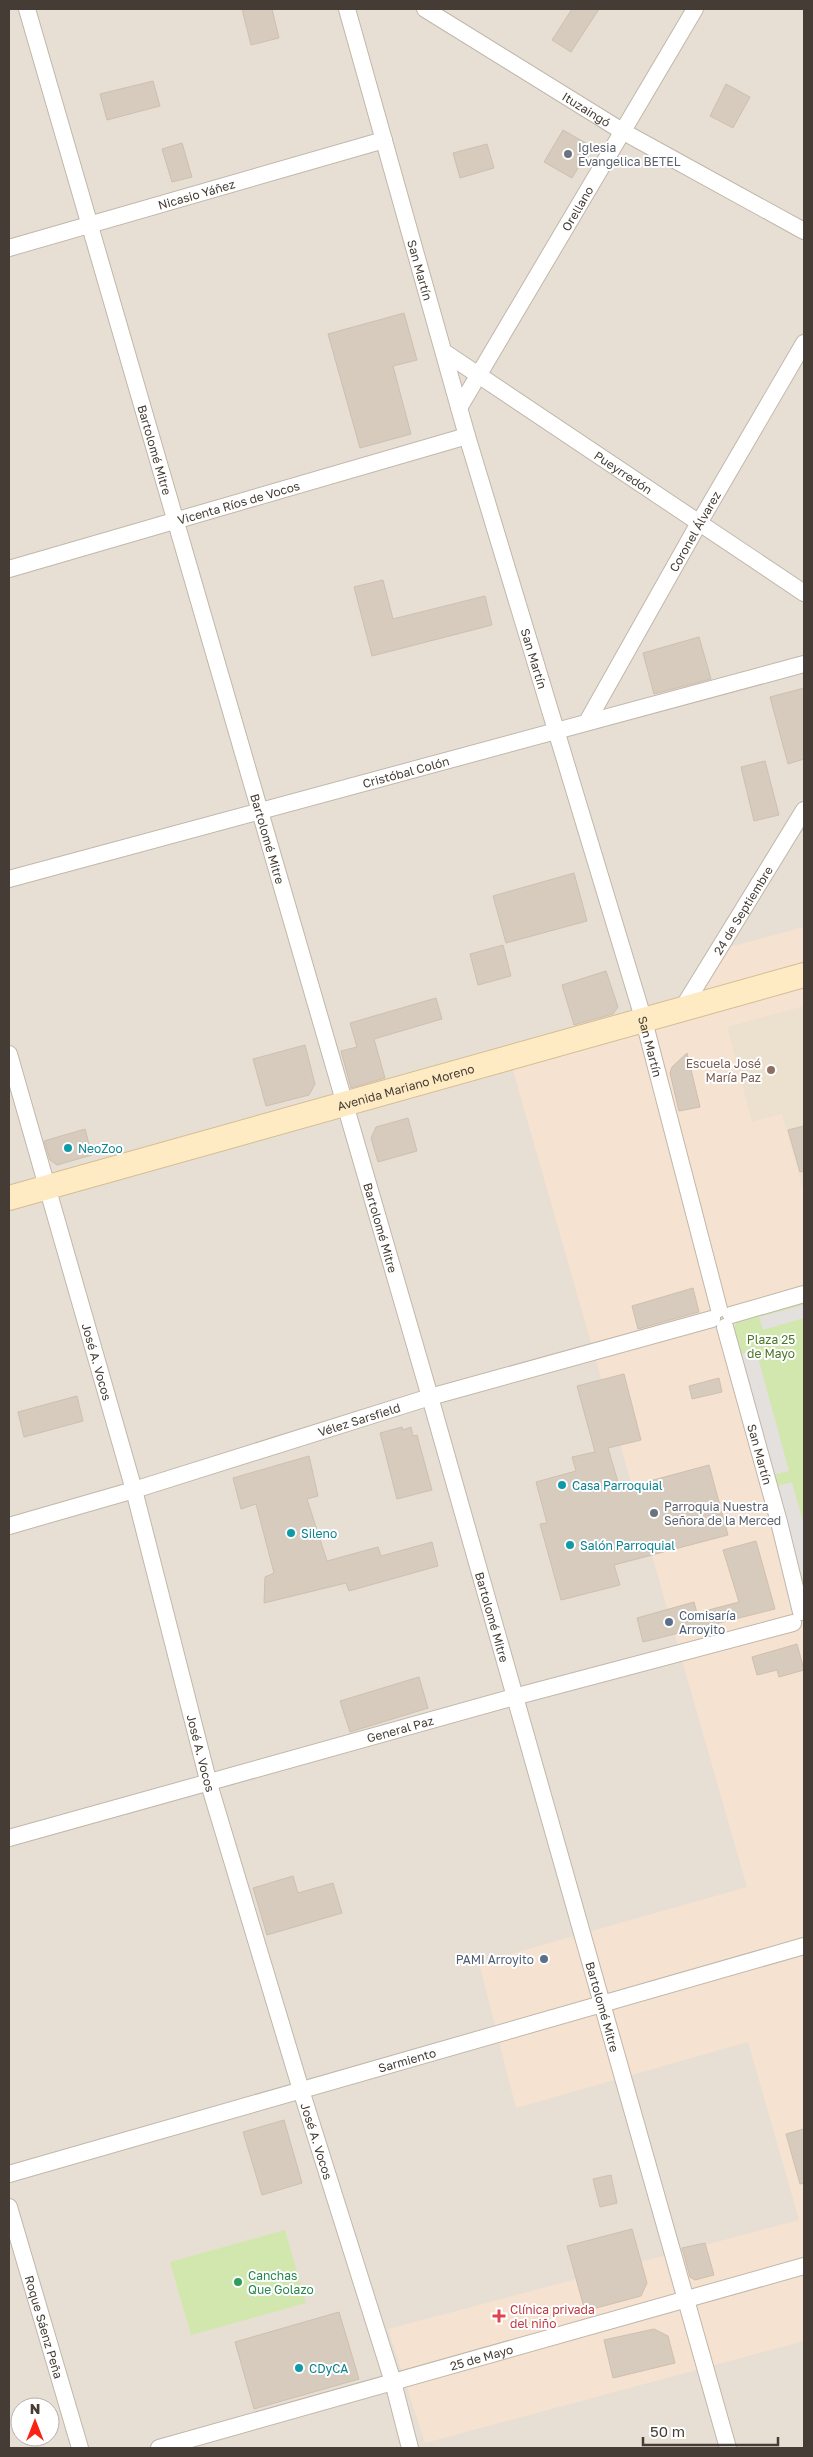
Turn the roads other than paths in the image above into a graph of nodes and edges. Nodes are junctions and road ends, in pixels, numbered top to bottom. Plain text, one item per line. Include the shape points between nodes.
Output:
1 (27, 9) edge
2 (347, 9) edge
3 (425, 9) edge
4 (695, 9) edge
5 (622, 132) junction
6 (384, 140) junction
7 (90, 224) junction
8 (804, 231) edge
9 (9, 248) edge
10 (804, 343) edge
11 (444, 352) junction
12 (477, 375) junction
13 (459, 408) junction
14 (467, 436) junction
15 (175, 519) junction
16 (699, 523) junction
17 (9, 569) edge
18 (804, 593) edge
19 (804, 664) edge
20 (587, 722) junction
21 (556, 731) junction
22 (804, 810) edge
23 (260, 811) junction
24 (9, 879) edge
25 (804, 975) edge
26 (682, 1009) junction
27 (644, 1021) junction
28 (9, 1054) edge
29 (345, 1106) junction
30 (49, 1188) junction
31 (9, 1198) edge
32 (804, 1294) edge
33 (722, 1318) junction
34 (430, 1397) junction
35 (134, 1490) junction
36 (9, 1526) edge
37 (801, 1620) edge
38 (514, 1697) junction
39 (209, 1784) junction
40 (9, 1838) edge
41 (804, 1946) edge
42 (604, 2004) junction
43 (301, 2090) junction
44 (9, 2174) edge
45 (9, 2207) edge
46 (804, 2266) edge
47 (688, 2299) junction
48 (393, 2382) junction
49 (80, 2448) edge
50 (159, 2448) edge
51 (410, 2448) edge
52 (728, 2448) edge

1 - 7 street, Bartolomé Mitre
2 - 6 street, San Martín
3 - 5 street, Ituzaingó
4 - 5 street, Orellano
5 - 8 street, Ituzaingó
5 - 12 street, Orellano
6 - 7 street, Nicasio Yáñez
6 - 11 street, San Martín
7 - 9 street, Nicasio Yáñez
7 - 15 street, Bartolomé Mitre
10 - 16 street, Coronel Álvarez
11 - 12 street, Pueyrredón
11 - 13 street, San Martín
12 - 13 street, Orellano
12 - 16 street, Pueyrredón
13 - 14 street, San Martín
14 - 15 street, Vicenta Ríos de Vocos
14 - 21 street, San Martín
15 - 17 street, Vicenta Ríos de Vocos
15 - 23 street, Bartolomé Mitre
16 - 18 street, Pueyrredón
16 - 20 street, Coronel Álvarez
19 - 20 street, Cristóbal Colón
20 - 21 street, Cristóbal Colón
21 - 23 street, Cristóbal Colón
21 - 27 street, San Martín
22 - 26 street, 24 de Septiembre
23 - 24 street, Cristóbal Colón
23 - 29 street, Bartolomé Mitre
25 - 26 main road, Avenida Mariano Moreno
26 - 27 main road, Avenida Mariano Moreno
27 - 29 main road, Avenida Mariano Moreno
27 - 33 street, San Martín
28 - 30 street, José A. Vocos
29 - 30 main road, Avenida Mariano Moreno
29 - 34 street, Bartolomé Mitre
30 - 31 main road, Avenida Mariano Moreno
30 - 35 street, José A. Vocos
32 - 33 street, Vélez Sarsfield
33 - 34 street, Vélez Sarsfield
33 - 37 street, San Martín via 779,1522
34 - 35 street, Vélez Sarsfield
34 - 38 street, Bartolomé Mitre
35 - 36 street, Vélez Sarsfield
35 - 39 street, José A. Vocos
37 - 38 street, General Paz
38 - 39 street, General Paz
38 - 42 street, Bartolomé Mitre
39 - 40 street, General Paz
39 - 43 street, José A. Vocos
41 - 42 street, Sarmiento
42 - 43 street, Sarmiento
42 - 47 street, Bartolomé Mitre
43 - 44 street, Sarmiento
43 - 48 street, José A. Vocos
45 - 49 street, Roque Sáenz Peña
46 - 47 street, 25 de Mayo
47 - 48 street, 25 de Mayo
47 - 52 street, Bartolomé Mitre
48 - 50 street, 25 de Mayo
48 - 51 street, José A. Vocos

